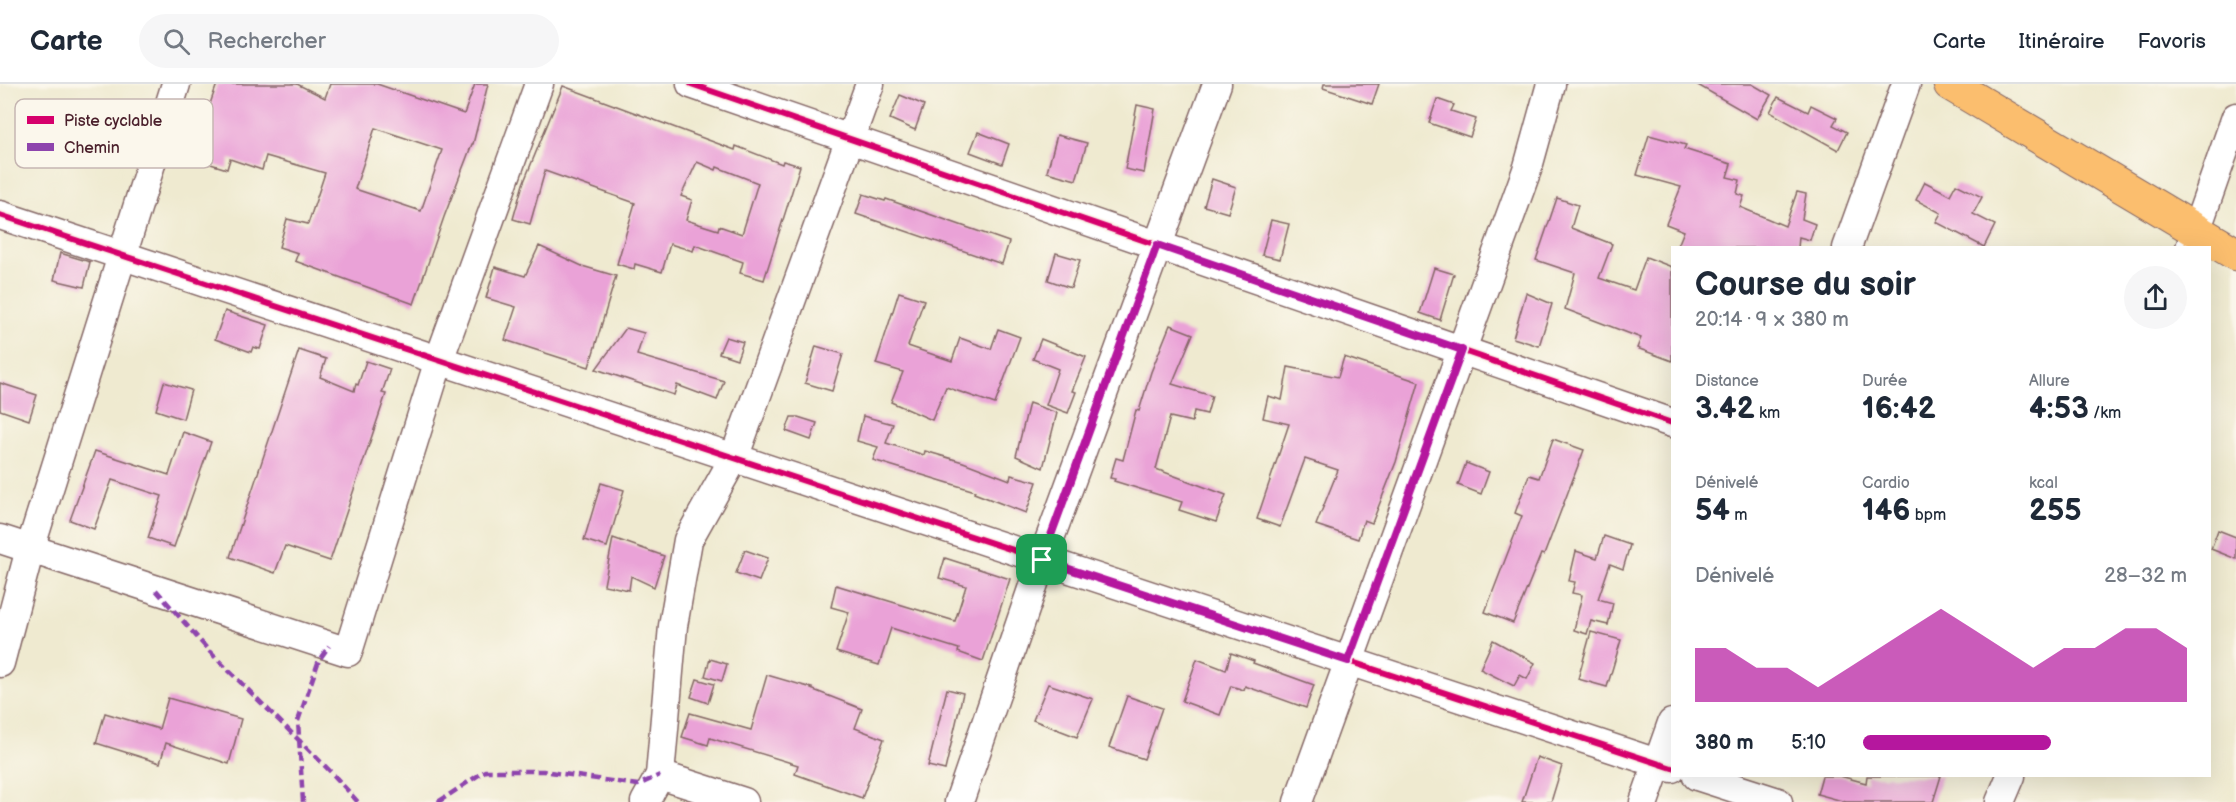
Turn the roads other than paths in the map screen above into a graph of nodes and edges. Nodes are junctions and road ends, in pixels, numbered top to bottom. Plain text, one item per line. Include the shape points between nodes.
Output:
1 (176, 84) edge
2 (538, 84) edge
3 (691, 84) edge
4 (870, 84) edge
5 (1217, 84) edge
6 (1551, 84) edge
7 (1906, 84) edge
8 (1950, 84) edge
9 (171, 99) edge
10 (2236, 117) edge
11 (850, 139) junction
12 (150, 168) edge
13 (0, 215) edge
14 (2193, 239) edge
15 (1157, 245) junction
16 (1848, 246) edge
17 (2236, 254) edge
18 (123, 256) junction
19 (1462, 350) junction
20 (439, 360) junction
21 (1671, 423) edge
22 (734, 458) junction
23 (0, 539) edge
24 (30, 549) junction
25 (1042, 560) junction
26 (1348, 661) junction
27 (0, 663) edge
28 (1671, 729) edge
29 (1665, 765) edge
30 (660, 775) junction
31 (1699, 777) edge
32 (2011, 777) edge
33 (645, 802) edge
34 (744, 802) edge
35 (959, 802) edge
36 (1298, 802) edge
37 (1644, 802) edge
38 (1778, 802) edge
39 (2000, 802) edge

1 - 9 street
2 - 20 street
3 - 11 street
4 - 11 street
5 - 15 street
6 - 19 street via 1528,167
7 - 16 street
8 - 14 highway
10 - 14 street
11 - 15 street
11 - 22 street
12 - 18 street
13 - 18 street
14 - 17 highway
15 - 19 street
15 - 25 street
18 - 20 street
18 - 24 street
19 - 21 street
19 - 26 street
20 - 22 street
20 - 24 street via 348,652
22 - 25 street
22 - 30 street via 688,540 672,626
23 - 24 street
24 - 27 street
25 - 26 street
25 - 35 street
26 - 29 street
26 - 36 street
28 - 29 street
29 - 37 street
30 - 33 street
30 - 34 street
31 - 38 street
32 - 39 street

